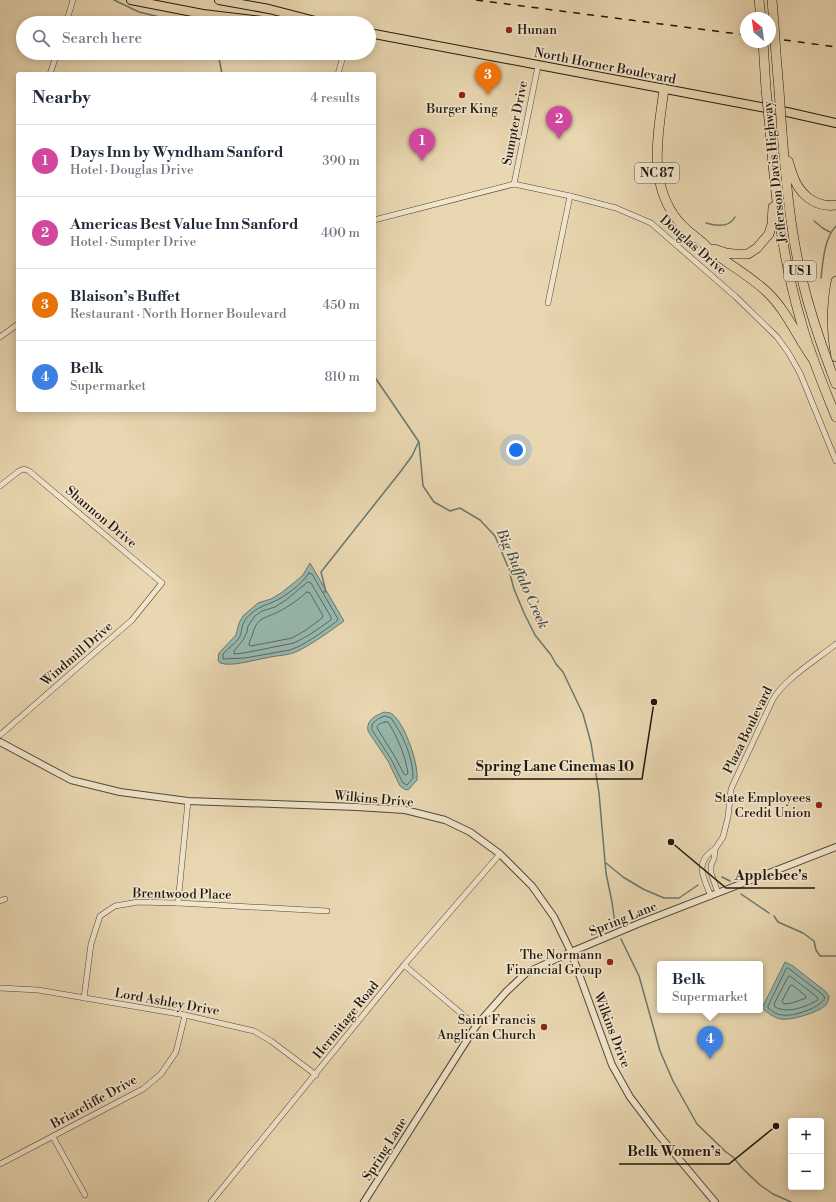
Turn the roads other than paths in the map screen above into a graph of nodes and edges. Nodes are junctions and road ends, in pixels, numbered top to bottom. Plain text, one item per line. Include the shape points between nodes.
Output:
1 (73, 0) edge
2 (131, 0) edge
3 (219, 0) edge
4 (759, 0) edge
5 (772, 0) edge
6 (760, 12) edge
7 (68, 16) edge
8 (220, 16) edge
9 (296, 16) edge
10 (376, 34) edge
11 (763, 48) edge
12 (54, 60) edge
13 (342, 60) edge
14 (538, 66) junction
15 (51, 72) edge
16 (339, 72) edge
17 (664, 89) junction
18 (836, 123) edge
19 (784, 154) junction
20 (772, 162) junction
21 (514, 184) junction
22 (570, 196) junction
23 (836, 205) edge
24 (376, 219) edge
25 (701, 242) junction
26 (836, 281) edge
27 (548, 303) dead end
28 (16, 325) edge
29 (0, 337) edge
30 (836, 357) edge
31 (813, 359) junction
32 (836, 384) edge
33 (836, 417) edge
34 (836, 461) edge
35 (0, 486) edge
36 (162, 583) joint
37 (836, 644) edge
38 (0, 735) edge
39 (0, 742) edge
40 (188, 801) junction
41 (836, 847) edge
42 (715, 849) junction
43 (500, 854) junction
44 (718, 893) junction
45 (711, 896) junction
46 (178, 903) junction
47 (327, 911) dead end
48 (571, 952) junction
49 (404, 965) junction
50 (0, 988) edge
51 (84, 998) junction
52 (185, 1015) junction
53 (476, 1026) junction
54 (316, 1075) junction
55 (53, 1137) junction
56 (0, 1164) edge
57 (85, 1195) dead end
58 (211, 1202) edge
59 (364, 1202) edge
60 (715, 1202) edge

1 - 7 street
2 - 8 main road
3 - 9 main road
4 - 6 highway
5 - 19 highway, Jefferson Davis Highway / US 1, bridge
10 - 14 main road, North Horner Boulevard
11 - 20 highway, Jefferson Davis Highway / US 1, bridge
12 - 15 street
13 - 16 street
14 - 17 main road, North Horner Boulevard
14 - 21 street, Sumpter Drive
17 - 18 main road, North Horner Boulevard
17 - 25 highway, NC 87 via 657,148 660,183 665,199 676,218
19 - 23 highway via 797,184 805,195 818,204
19 - 32 highway, Jefferson Davis Highway / US 1 via 790,214 801,274
20 - 25 highway, NC 87 via 772,224 769,234 757,248 748,254 734,254 719,251
20 - 31 highway, Jefferson Davis Highway / US 1 via 781,235 800,319
21 - 22 street, Douglas Drive
21 - 24 street, Douglas Drive
22 - 27 street
22 - 34 street, Douglas Drive via 616,208 651,223 762,322 777,337 794,362
25 - 31 highway via 768,293 784,312
26 - 30 highway via 832,316
28 - 29 street
31 - 33 highway, Jefferson Davis Highway / US 1
35 - 36 street, Shannon Drive via 19,471 30,471
36 - 38 street, Windmill Drive via 132,620
37 - 42 street, Plaza Boulevard via 778,689 731,789 723,837
39 - 40 street, Wilkins Drive via 71,780 120,792
40 - 43 street, Wilkins Drive via 404,810 445,820 470,832
40 - 46 street
41 - 44 street, Spring Lane
42 - 44 street, Plaza Boulevard via 711,873
42 - 45 street, Plaza Boulevard via 704,859 702,866
43 - 48 street, Wilkins Drive via 532,886 554,917
43 - 49 street, Hermitage Road
44 - 45 street, Spring Lane
45 - 48 street, Spring Lane
46 - 47 street, Brentwood Place
46 - 51 street, Brentwood Place via 123,904 100,916 91,944
48 - 53 street, Spring Lane via 526,973
48 - 60 street, Wilkins Drive via 612,1065 630,1097
49 - 53 street
49 - 54 street, Hermitage Road
50 - 51 street, Lord Ashley Drive via 38,990
51 - 52 street, Lord Ashley Drive
52 - 54 street, Lord Ashley Drive via 254,1031 271,1040
52 - 55 street, Briarcliffe Drive via 176,1052 161,1074 143,1089
53 - 59 street, Spring Lane
54 - 58 street, Hermitage Road
55 - 56 street, Briarcliffe Drive
55 - 57 street

